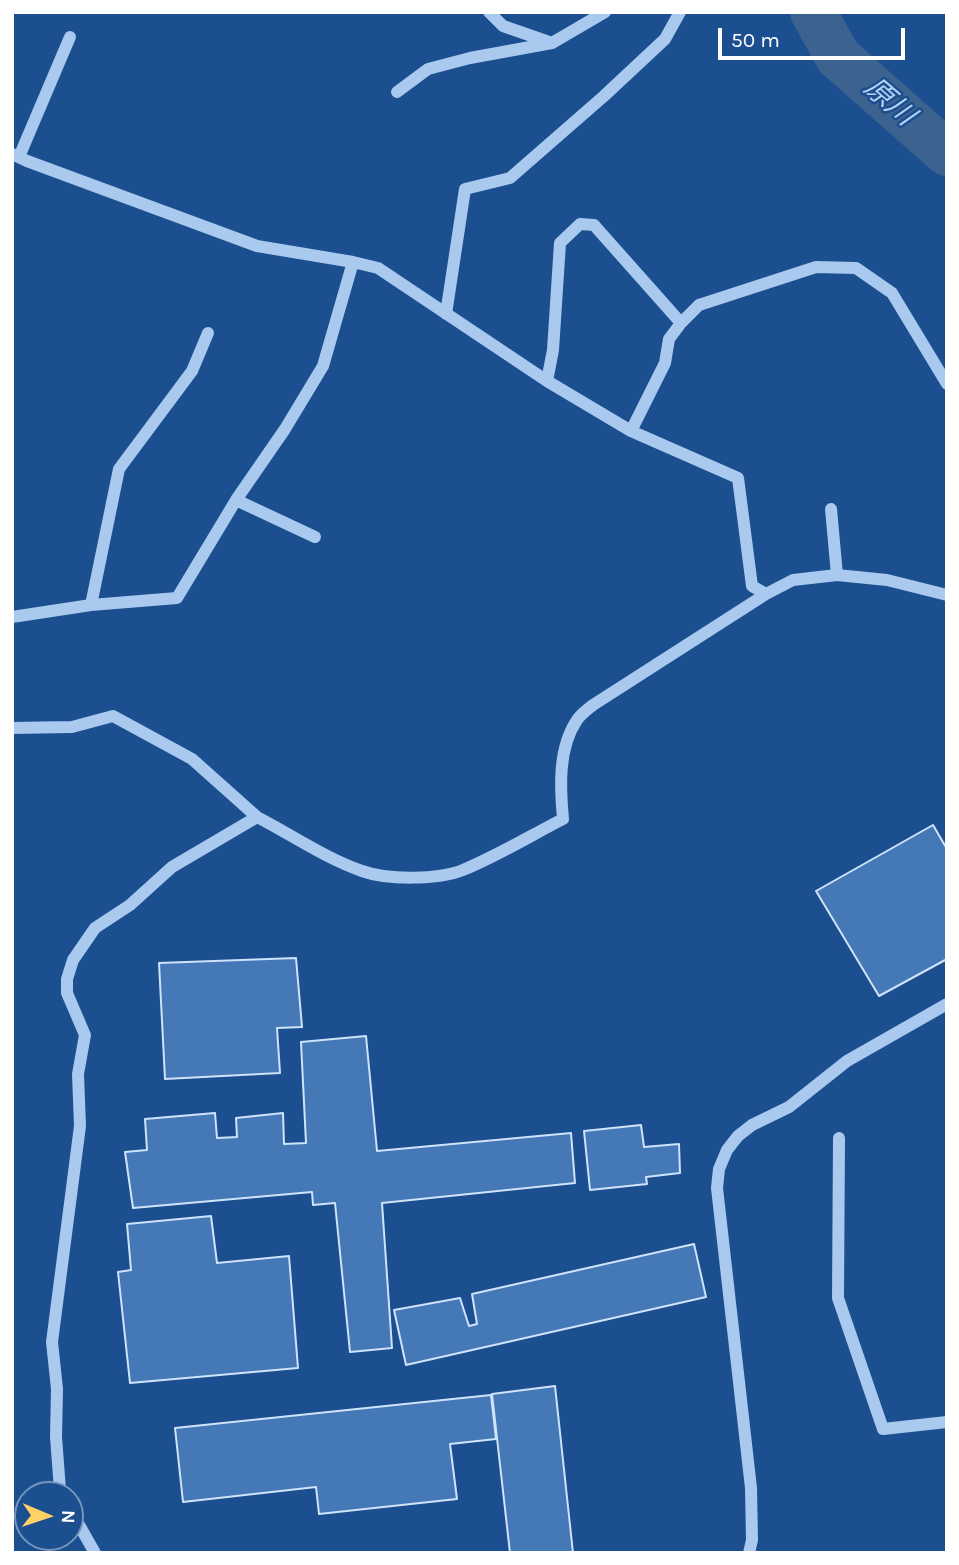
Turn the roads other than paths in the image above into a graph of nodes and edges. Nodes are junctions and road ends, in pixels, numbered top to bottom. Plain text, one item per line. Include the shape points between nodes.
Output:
1 (489, 12) edge
2 (605, 12) edge
3 (680, 12) edge
4 (69, 37) dead end
5 (552, 43) junction
6 (397, 92) dead end
7 (16, 155) edge
8 (353, 262) junction
9 (446, 314) junction
10 (681, 323) junction
11 (208, 333) dead end
12 (547, 381) junction
13 (947, 384) edge
14 (631, 431) junction
15 (236, 500) junction
16 (831, 509) dead end
17 (315, 537) dead end
18 (837, 575) junction
19 (766, 594) junction
20 (947, 595) edge
21 (91, 605) junction
22 (12, 617) edge
23 (12, 728) edge
24 (257, 817) junction
25 (947, 1004) edge
26 (839, 1138) dead end
27 (947, 1422) edge
28 (59, 1481) edge
29 (84, 1534) edge
30 (95, 1553) edge
31 (749, 1553) edge

1 - 5 street via 503,26
2 - 5 street
3 - 9 street via 665,39 510,178 466,189
4 - 7 street
5 - 6 street via 428,69
7 - 8 street via 257,246
8 - 9 street via 378,268
8 - 15 street via 323,366
9 - 12 street
10 - 12 street via 594,225 580,224 560,243
10 - 13 street via 699,305 816,267 856,268 892,293
10 - 14 street via 669,340 665,363
11 - 21 street via 192,371 118,468
12 - 14 street
14 - 19 street via 738,478 752,586
15 - 17 street
15 - 21 street via 177,598
16 - 18 street
18 - 19 street via 793,580
18 - 20 street via 887,580
19 - 24 street via 577,719 566,743 562,769 563,819 461,871 414,877 364,872
21 - 22 street
23 - 24 street via 72,727 113,716 192,759
24 - 28 street via 172,867 130,905 94,928 73,960 67,979 67,993 85,1035 78,1074 80,1126 52,1342
25 - 31 street via 847,1060 789,1107 752,1125 727,1150 719,1169 751,1488
26 - 27 street via 838,1298 883,1429
29 - 30 street

